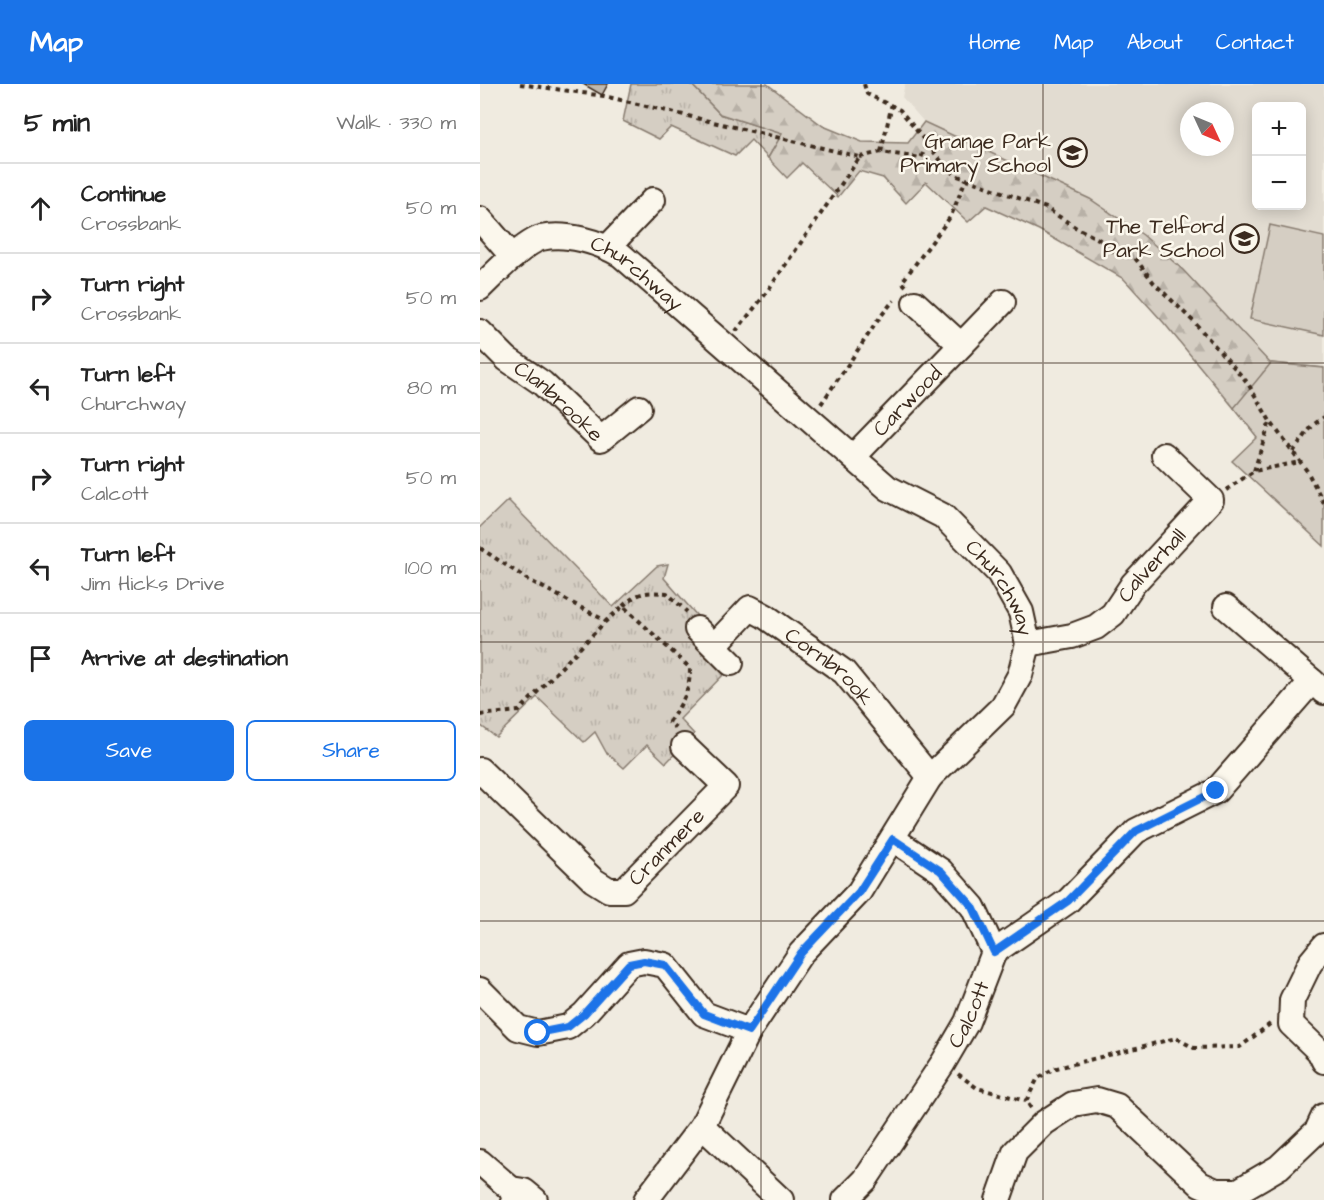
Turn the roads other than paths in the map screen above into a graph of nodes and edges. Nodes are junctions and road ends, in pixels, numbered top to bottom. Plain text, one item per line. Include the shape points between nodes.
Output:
1 (653, 200) dead end
2 (480, 219) edge
3 (609, 247) junction
4 (513, 257) junction
5 (480, 288) edge
6 (1003, 302) dead end
7 (915, 303) dead end
8 (480, 332) edge
9 (961, 345) junction
10 (639, 408) dead end
11 (1164, 455) dead end
12 (853, 457) junction
13 (1227, 607) dead end
14 (697, 629) road end
15 (1028, 644) junction
16 (715, 645) junction
17 (731, 663) dead end
18 (1318, 687) edge
19 (684, 746) road end
20 (480, 770) edge
21 (930, 777) junction
22 (893, 839) junction
23 (1324, 946) edge
24 (994, 952) junction
25 (480, 990) edge
26 (749, 1031) junction
27 (1324, 1061) edge
28 (702, 1126) junction
29 (1322, 1128) edge
30 (480, 1162) edge
31 (513, 1195) edge
32 (535, 1200) edge
33 (646, 1200) edge
34 (781, 1200) edge
35 (845, 1200) edge
36 (998, 1200) edge

1 - 3 street
2 - 4 street
3 - 4 street, Churchway via 574,237 539,238
3 - 12 street, Churchway
4 - 5 street, Churchway
6 - 9 street, Carwood
7 - 9 street
8 - 10 street, Clanbrooke via 601,439
9 - 12 street, Carwood
11 - 15 street, Calverhall via 1211,500 1132,584 1113,614 1096,627 1072,636
12 - 15 street, Churchway via 888,488 943,516 999,573 1021,612
13 - 18 street
14 - 16 street
15 - 21 street, Churchway via 1020,675 1003,706
16 - 17 street
16 - 21 street, Cornbrook via 750,608 765,616 844,672
18 - 24 street via 1216,791 1136,831 1068,901
19 - 20 street, Cranmere via 726,786 624,890 609,890 593,880
21 - 22 street, Churchway
22 - 24 street via 941,871 973,907
22 - 26 street, Churchway via 859,892 801,953
23 - 27 street via 1310,963 1293,1000 1291,1024
24 - 35 street, Calcott via 967,1022 943,1063 865,1179
25 - 26 street via 518,1028 538,1033 568,1027 629,964 644,961 665,965 704,1014
26 - 28 street, Churchway
28 - 33 street, Churchway
28 - 34 street
29 - 36 street via 1279,1167 1238,1191 1216,1191 1200,1184 1117,1106 1097,1100 1073,1104 1044,1123 1015,1152
30 - 31 street
31 - 32 street via 524,1191

